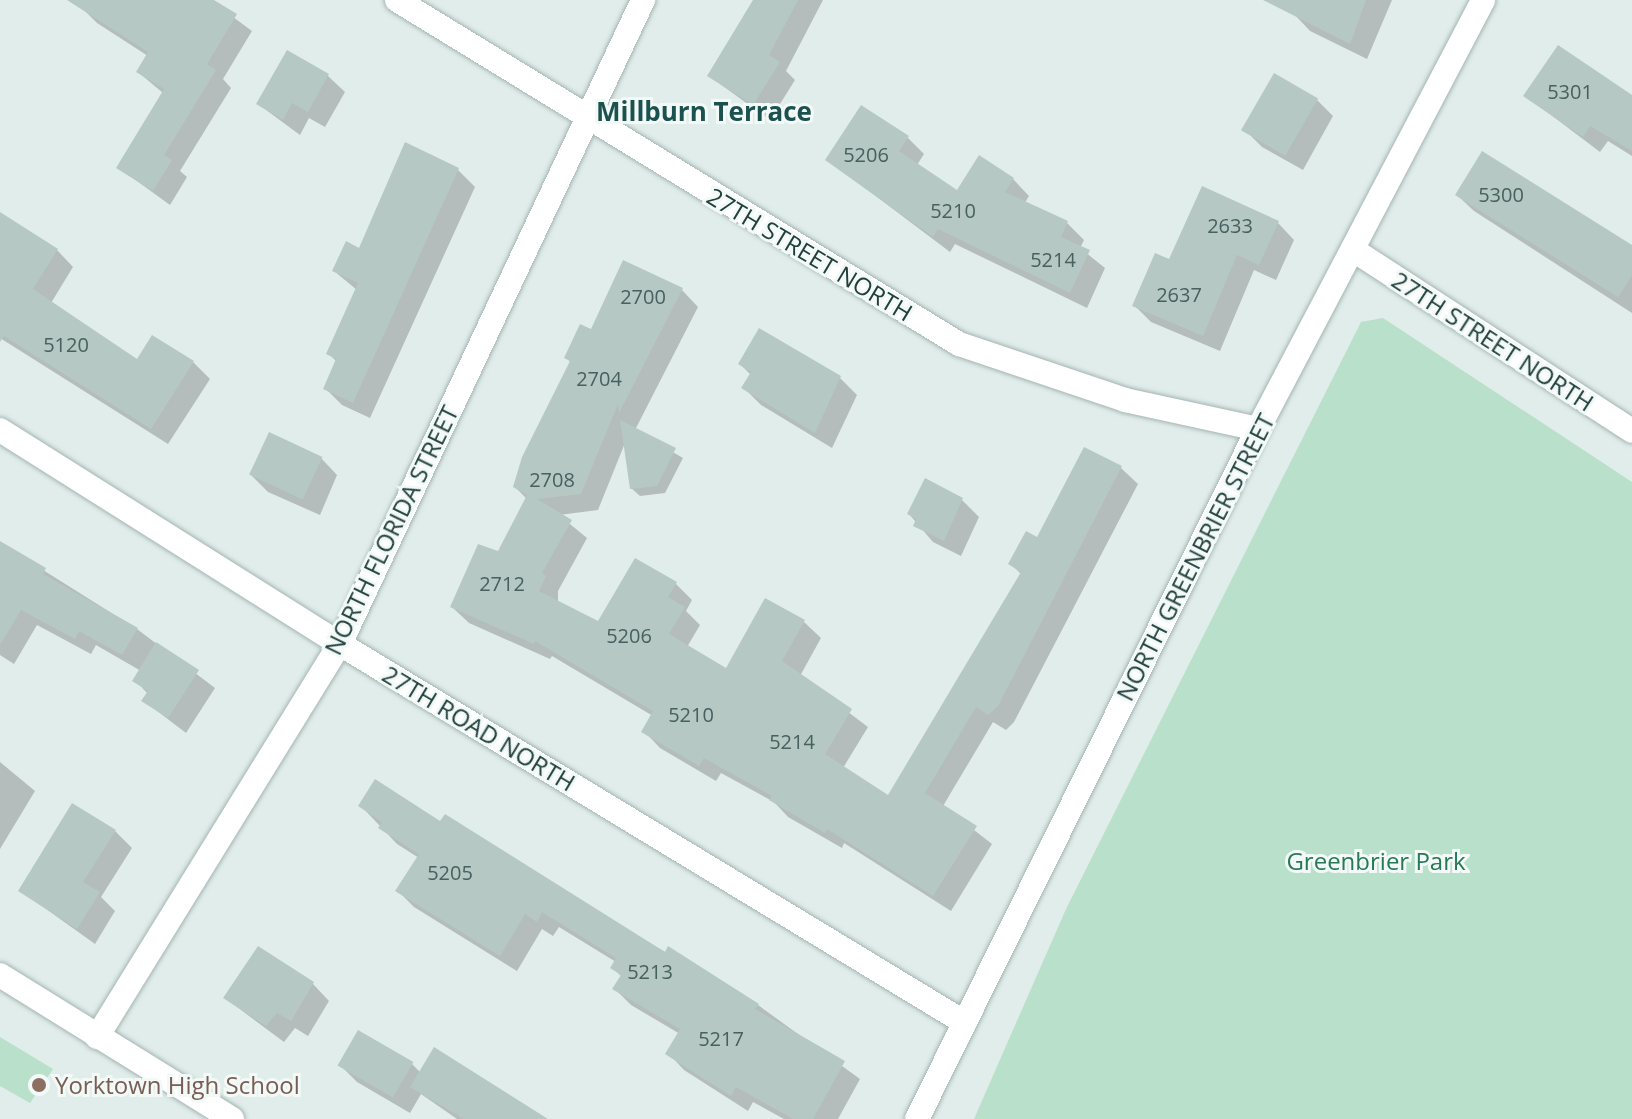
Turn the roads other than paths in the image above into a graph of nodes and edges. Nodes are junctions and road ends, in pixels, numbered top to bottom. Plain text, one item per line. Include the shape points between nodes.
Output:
1 (397, 0) edge
2 (643, 0) edge
3 (1483, 0) edge
4 (585, 118) junction
5 (1355, 251) junction
6 (1258, 429) junction
7 (0, 430) edge
8 (1632, 431) edge
9 (340, 644) junction
10 (0, 975) edge
11 (962, 1021) junction
12 (97, 1037) junction
13 (232, 1119) edge
14 (917, 1119) edge

1 - 4 street, 27TH STREET NORTH
2 - 4 street, NORTH FLORIDA STREET
3 - 5 street, NORTH GREENBRIER STREET
4 - 6 street, 27TH STREET NORTH via 959,344 1125,400
4 - 9 street, NORTH FLORIDA STREET
5 - 6 street, NORTH GREENBRIER STREET
5 - 8 street, 27TH STREET NORTH
6 - 11 street, NORTH GREENBRIER STREET
7 - 9 street, 27TH ROAD NORTH
9 - 11 street, 27TH ROAD NORTH
9 - 12 street, NORTH FLORIDA STREET
10 - 12 street
11 - 14 street, NORTH GREENBRIER STREET
12 - 13 street

